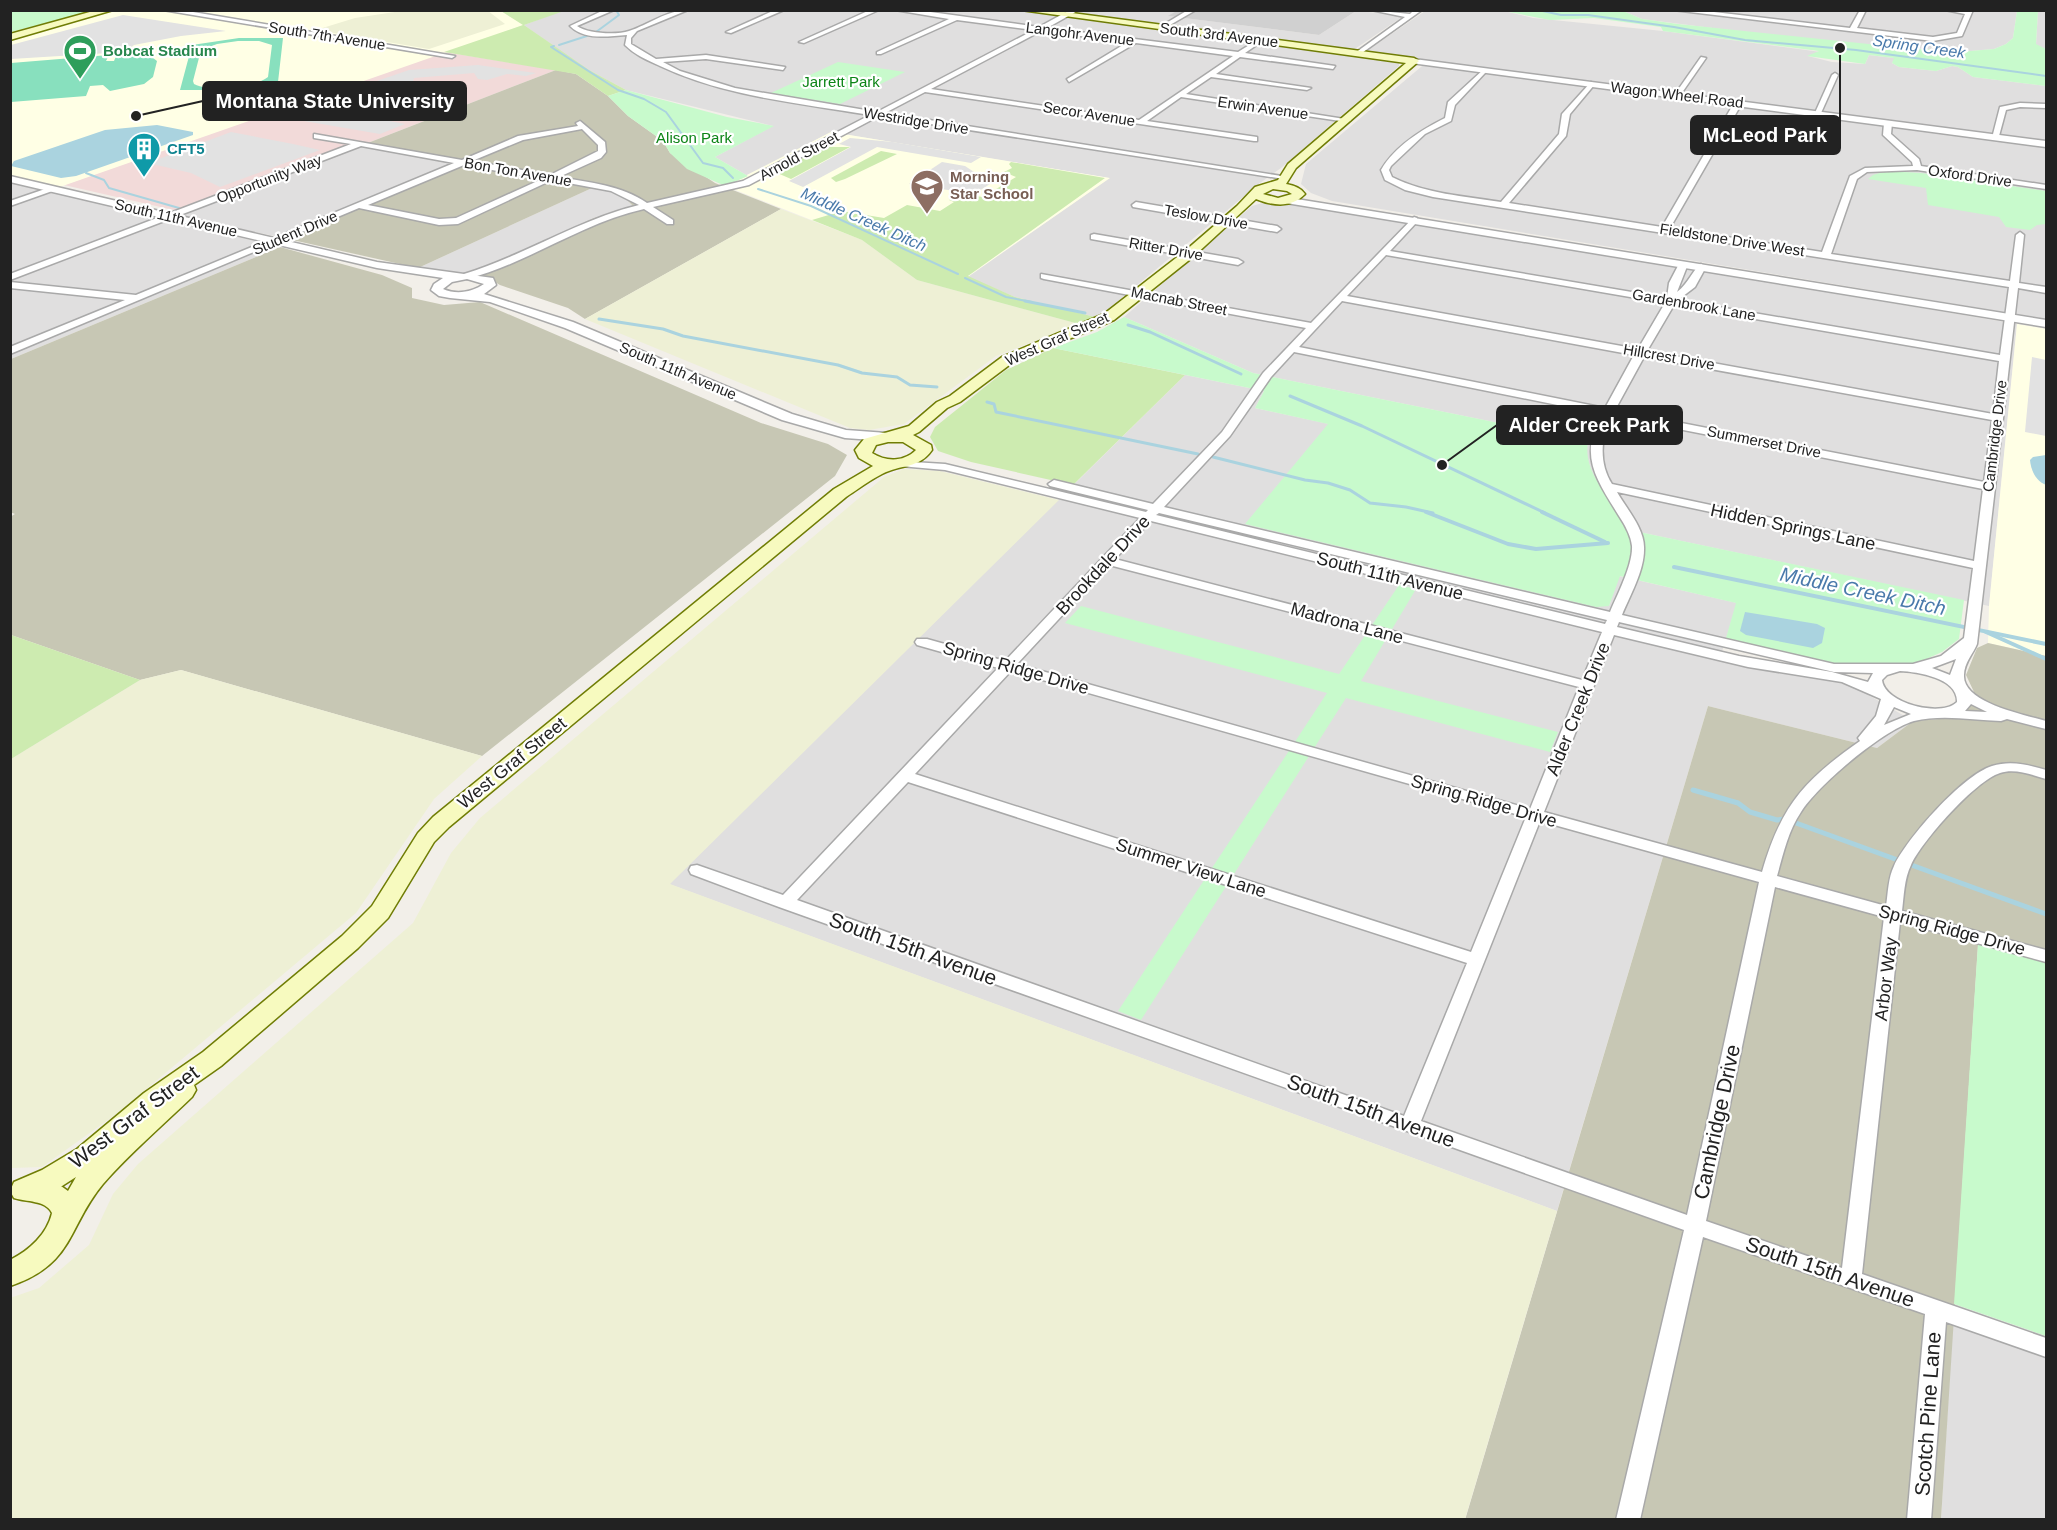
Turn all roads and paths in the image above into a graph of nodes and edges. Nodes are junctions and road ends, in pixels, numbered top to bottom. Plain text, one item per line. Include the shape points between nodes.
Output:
1 (109, 10) edge
2 (166, 10) edge
3 (611, 10) edge
4 (685, 10) edge
5 (782, 10) edge
6 (876, 10) edge
7 (898, 10) edge
8 (1025, 10) edge
9 (1076, 10) edge
10 (1193, 10) edge
11 (1374, 10) edge
12 (1419, 10) edge
13 (1676, 10) edge
14 (1756, 10) edge
15 (1863, 10) edge
16 (1948, 10) edge
17 (1970, 12) edge
18 (1412, 15) junction
19 (1066, 16) junction
20 (955, 18) junction
21 (1749, 20) junction
22 (1161, 28) junction
23 (1040, 29) junction
24 (1852, 31) junction
25 (729, 32) dead end
26 (633, 33) junction
27 (10, 37) edge
28 (1259, 40) junction
29 (1135, 41) junction
30 (802, 42) dead end
31 (879, 53) dead end
32 (1357, 54) junction
33 (1237, 55) junction
34 (452, 56) dead end
35 (1703, 58) dead end
36 (655, 61) junction
37 (1411, 64) junction
38 (1333, 67) dead end
39 (783, 68) dead end
40 (1484, 71) junction
41 (1210, 75) junction
42 (1835, 75) dead end
43 (1069, 80) dead end
44 (1591, 84) junction
45 (1307, 88) dead end
46 (925, 90) junction
47 (1676, 95) junction
48 (1179, 96) junction
49 (1738, 103) junction
50 (2046, 106) edge
51 (1816, 113) junction
52 (878, 115) junction
53 (1347, 120) junction
54 (1140, 122) junction
55 (1888, 123) junction
56 (317, 136) dead end
57 (1995, 136) junction
58 (1254, 139) dead end
59 (359, 144) junction
60 (2046, 144) edge
61 (1299, 161) junction
62 (463, 162) junction
63 (1917, 168) junction
64 (1284, 177) junction
65 (552, 178) junction
66 (10, 179) edge
67 (1273, 186) junction
68 (2046, 187) edge
69 (54, 189) junction
70 (1297, 192) junction
71 (1256, 193) junction
72 (1279, 200) junction
73 (10, 204) edge
74 (1504, 204) junction
75 (1136, 205) dead end
76 (360, 206) junction
77 (648, 207) junction
78 (1338, 207) junction
79 (1241, 209) junction
80 (169, 217) junction
81 (1227, 220) junction
82 (1414, 220) junction
83 (670, 222) dead end
84 (1277, 229) dead end
85 (1665, 229) junction
86 (2020, 236) dead end
87 (1094, 237) dead end
88 (276, 242) junction
89 (1383, 252) junction
90 (1189, 254) junction
91 (1826, 255) junction
92 (1238, 262) dead end
93 (507, 264) junction
94 (1683, 264) junction
95 (377, 265) junction
96 (1701, 267) junction
97 (464, 276) junction
98 (1044, 276) dead end
99 (10, 277) edge
100 (490, 283) junction
101 (10, 285) edge
102 (2013, 285) junction
103 (438, 286) junction
104 (2046, 290) edge
105 (1140, 294) junction
106 (467, 295) junction
107 (139, 298) junction
108 (1340, 298) junction
109 (1671, 301) junction
110 (2009, 318) junction
111 (2046, 324) edge
112 (569, 325) junction
113 (1313, 326) junction
114 (1292, 349) junction
115 (10, 351) edge
116 (1641, 352) junction
117 (2004, 359) junction
118 (956, 399) junction
119 (1609, 411) junction
120 (787, 417) junction
121 (1997, 418) junction
122 (888, 437) junction
123 (922, 444) junction
124 (865, 456) junction
125 (898, 463) junction
126 (1989, 486) junction
127 (1608, 488) junction
128 (840, 493) junction
129 (1152, 513) junction
130 (1107, 561) junction
131 (1979, 566) junction
132 (1612, 623) junction
133 (1970, 636) junction
134 (922, 642) dead end
135 (1009, 666) junction
136 (1912, 668) junction
137 (1887, 669) junction
138 (1587, 685) junction
139 (1960, 689) junction
140 (1884, 697) junction
141 (1940, 715) junction
142 (2046, 725) edge
143 (1854, 752) junction
144 (2046, 774) edge
145 (906, 776) junction
146 (1535, 815) junction
147 (697, 870) dead end
148 (1768, 879) junction
149 (785, 903) junction
150 (1893, 913) junction
151 (2046, 956) edge
152 (1476, 960) junction
153 (212, 1059) junction
154 (1410, 1125) junction
155 (17, 1192) edge
156 (65, 1223) junction
157 (1695, 1226) junction
158 (10, 1274) edge
159 (1851, 1279) junction
160 (1936, 1308) junction
161 (2046, 1347) edge
162 (1628, 1520) edge
163 (1919, 1520) edge

1 - 27 main road
2 - 34 street, South 7th Avenue
3 - 26 street via 573,26 587,33
4 - 26 street
5 - 25 street
6 - 30 street
7 - 20 street, Langohr Avenue
8 - 19 main road, South 3rd Avenue
9 - 19 street, Arnold Street
10 - 22 street
11 - 18 street
12 - 18 street
13 - 21 street
14 - 21 street
15 - 24 street
16 - 17 street
17 - 24 street via 1962,33 1946,38
18 - 32 street
19 - 22 main road, South 3rd Avenue
19 - 23 street, Arnold Street
20 - 23 street, Langohr Avenue
20 - 31 street
21 - 24 street
22 - 28 main road, South 3rd Avenue
23 - 29 street, Langohr Avenue
23 - 46 street, Arnold Street
26 - 36 street, Westridge Drive via 628,45
28 - 32 main road, South 3rd Avenue
28 - 33 street
29 - 33 street, Langohr Avenue
29 - 43 street
32 - 37 main road, South 3rd Avenue
33 - 38 street, Langohr Avenue
33 - 41 street
35 - 47 street
36 - 39 street via 697,57
36 - 52 street, Westridge Drive via 734,90
37 - 40 street, Wagon Wheel Road
37 - 53 main road
40 - 44 street, Wagon Wheel Road
40 - 74 street, Fieldstone Drive West via 1451,104 1448,119 1422,132 1385,174 1393,182 1418,191
41 - 45 street
41 - 48 street
42 - 51 street
44 - 47 street, Wagon Wheel Road
44 - 74 street via 1566,114 1563,134
46 - 52 street, Arnold Street
46 - 54 street, Secor Avenue
47 - 49 street, Wagon Wheel Road
48 - 53 street, Erwin Avenue
48 - 54 street
49 - 51 street, Wagon Wheel Road
49 - 85 street
50 - 57 street via 2003,109
51 - 55 street, Wagon Wheel Road
52 - 64 street, Westridge Drive
52 - 77 street, Arnold Street via 746,183
53 - 61 main road
54 - 58 street, Secor Avenue
55 - 57 street, Wagon Wheel Road
55 - 63 street, Oxford Drive via 1887,135 1916,161
56 - 59 street, Bon Ton Avenue
57 - 60 street, Wagon Wheel Road
59 - 62 street, Bon Ton Avenue
59 - 80 street, Opportunity Way
61 - 64 main road
61 - 70 main road via 1293,177
62 - 65 street, Bon Ton Avenue
62 - 65 street, Student Drive via 528,136 582,125 602,144 602,152
62 - 76 street, Student Drive
63 - 68 street, Oxford Drive
63 - 91 street via 1884,168 1856,174
64 - 67 main road
65 - 76 street via 452,222
65 - 77 street, Bon Ton Avenue via 622,192
66 - 69 street, South 11th Avenue
67 - 70 main road
67 - 71 main road
69 - 73 street
69 - 80 street, South 11th Avenue
70 - 72 main road, West Graf Street via 1297,198
70 - 78 street
71 - 72 main road
71 - 79 main road, West Graf Street
72 - 78 street
72 - 79 main road, West Graf Street via 1261,201
74 - 85 street, Fieldstone Drive West
75 - 81 street, Teslow Drive
76 - 88 street, Student Drive
77 - 83 street, Bon Ton Avenue
77 - 93 street, Arnold Street via 600,219
78 - 82 street
79 - 81 main road, West Graf Street
80 - 88 street, South 11th Avenue
80 - 99 street, Opportunity Way
81 - 84 street, Teslow Drive
81 - 90 main road, West Graf Street
82 - 89 street, Brookdale Drive
82 - 94 street
85 - 91 street, Fieldstone Drive West
86 - 102 street, Cambridge Drive
87 - 90 street, Ritter Drive
88 - 95 street, South 11th Avenue
88 - 107 street, Student Drive
89 - 108 street, Brookdale Drive
89 - 109 street, Gardenbrook Lane
90 - 92 street, Ritter Drive
90 - 105 main road, West Graf Street
91 - 102 street, Fieldstone Drive West
93 - 97 street, Arnold Street
93 - 100 street, Arnold Street
94 - 96 street
94 - 109 street, Alder Creek Drive
95 - 97 street, South 11th Avenue via 440,276
95 - 103 street, South 11th Avenue via 430,280
96 - 109 street, Alder Creek Drive via 1692,285
96 - 110 street
97 - 100 street, South 11th Avenue via 481,277
97 - 103 street
98 - 105 street, Macnab Street
100 - 106 street
100 - 112 street, South 11th Avenue via 497,292 533,304
101 - 107 street
102 - 104 street, Fieldstone Drive West
102 - 110 street, Cambridge Drive
103 - 106 street, South 11th Avenue via 442,293
105 - 113 street, Macnab Street
105 - 118 main road, West Graf Street via 1096,325 1007,360
106 - 112 street, South 11th Avenue via 497,299
107 - 115 street, Student Drive
108 - 113 street, Brookdale Drive
108 - 116 street, Hillcrest Drive
109 - 116 street, Alder Creek Drive
109 - 117 street, Gardenbrook Lane
110 - 111 street
110 - 117 street, Cambridge Drive
112 - 120 street, South 11th Avenue
113 - 114 street, Brookdale Drive
114 - 119 street, Summerset Drive
114 - 129 street, Brookdale Drive via 1253,393 1226,434
116 - 119 street, Alder Creek Drive
116 - 121 street, Hillcrest Drive
117 - 121 street, Cambridge Drive
118 - 122 main road, West Graf Street via 942,405 914,429
118 - 123 main road, West Graf Street via 952,409 931,427
119 - 126 street, Summerset Drive
119 - 127 street, Alder Creek Drive via 1596,450 1599,473
120 - 122 street, South 11th Avenue via 845,434
120 - 124 street, South 11th Avenue via 804,429 847,442
121 - 126 street, Cambridge Drive
122 - 123 main road via 905,437
122 - 124 main road, West Graf Street via 870,442 863,450
123 - 125 main road, West Graf Street via 922,454 917,458
123 - 129 street, South 11th Avenue via 943,459
124 - 125 main road via 874,461
124 - 128 main road, West Graf Street
125 - 128 main road, West Graf Street via 877,470
125 - 129 street, South 11th Avenue via 945,466
126 - 131 street, Cambridge Drive
127 - 131 street, Hidden Springs Lane
127 - 132 street, Alder Creek Drive via 1632,527 1638,547 1632,574
128 - 153 main road, West Graf Street via 441,822 426,838 380,912
129 - 130 street, Brookdale Drive
129 - 132 street, South 11th Avenue
130 - 135 street, Brookdale Drive
130 - 138 street, Madrona Lane
131 - 133 street, Cambridge Drive
132 - 137 street, South 11th Avenue via 1834,668
132 - 138 street, Alder Creek Drive
132 - 140 street, South 11th Avenue via 1750,663 1865,684
133 - 136 street via 1964,646 1941,661
133 - 139 street, Cambridge Drive via 1969,649 1957,671
134 - 135 street, Spring Ridge Drive
135 - 145 street, Brookdale Drive
135 - 146 street, Spring Ridge Drive
136 - 137 street, South 11th Avenue
136 - 139 street, South 11th Avenue via 1939,675
137 - 140 street via 1875,679 1875,686
138 - 146 street, Alder Creek Drive
139 - 141 street via 1964,705 1958,711
139 - 142 street, South 11th Avenue via 1984,705
140 - 141 street, South 11th Avenue via 1917,712
140 - 143 street, Cambridge Drive via 1887,709 1883,717
141 - 142 street, South 11th Avenue via 1990,716
141 - 143 street, Cambridge Drive via 1907,719
143 - 148 street, Cambridge Drive via 1804,795 1794,809 1782,832
144 - 150 street, Arbor Way via 2011,768 1993,770 1978,780 1919,841 1901,866
145 - 149 street, Brookdale Drive
145 - 152 street, Summer View Lane
146 - 148 street, Spring Ridge Drive
146 - 152 street, Alder Creek Drive
147 - 149 street, South 15th Avenue
148 - 150 street, Spring Ridge Drive
148 - 157 street, Cambridge Drive
149 - 154 street, South 15th Avenue
150 - 151 street, Spring Ridge Drive
150 - 159 street, Arbor Way
152 - 154 street, Alder Creek Drive
153 - 155 main road, West Graf Street via 153,1100 87,1157 52,1178
153 - 156 main road, West Graf Street via 170,1105 94,1174
154 - 157 street, South 15th Avenue
155 - 156 main road via 48,1192 57,1197 66,1213
156 - 158 main road, West Graf Street via 43,1255
157 - 159 street, South 15th Avenue
157 - 162 street, Cambridge Drive
159 - 160 street, South 15th Avenue
160 - 161 street, South 15th Avenue
160 - 163 street, Scotch Pine Lane

